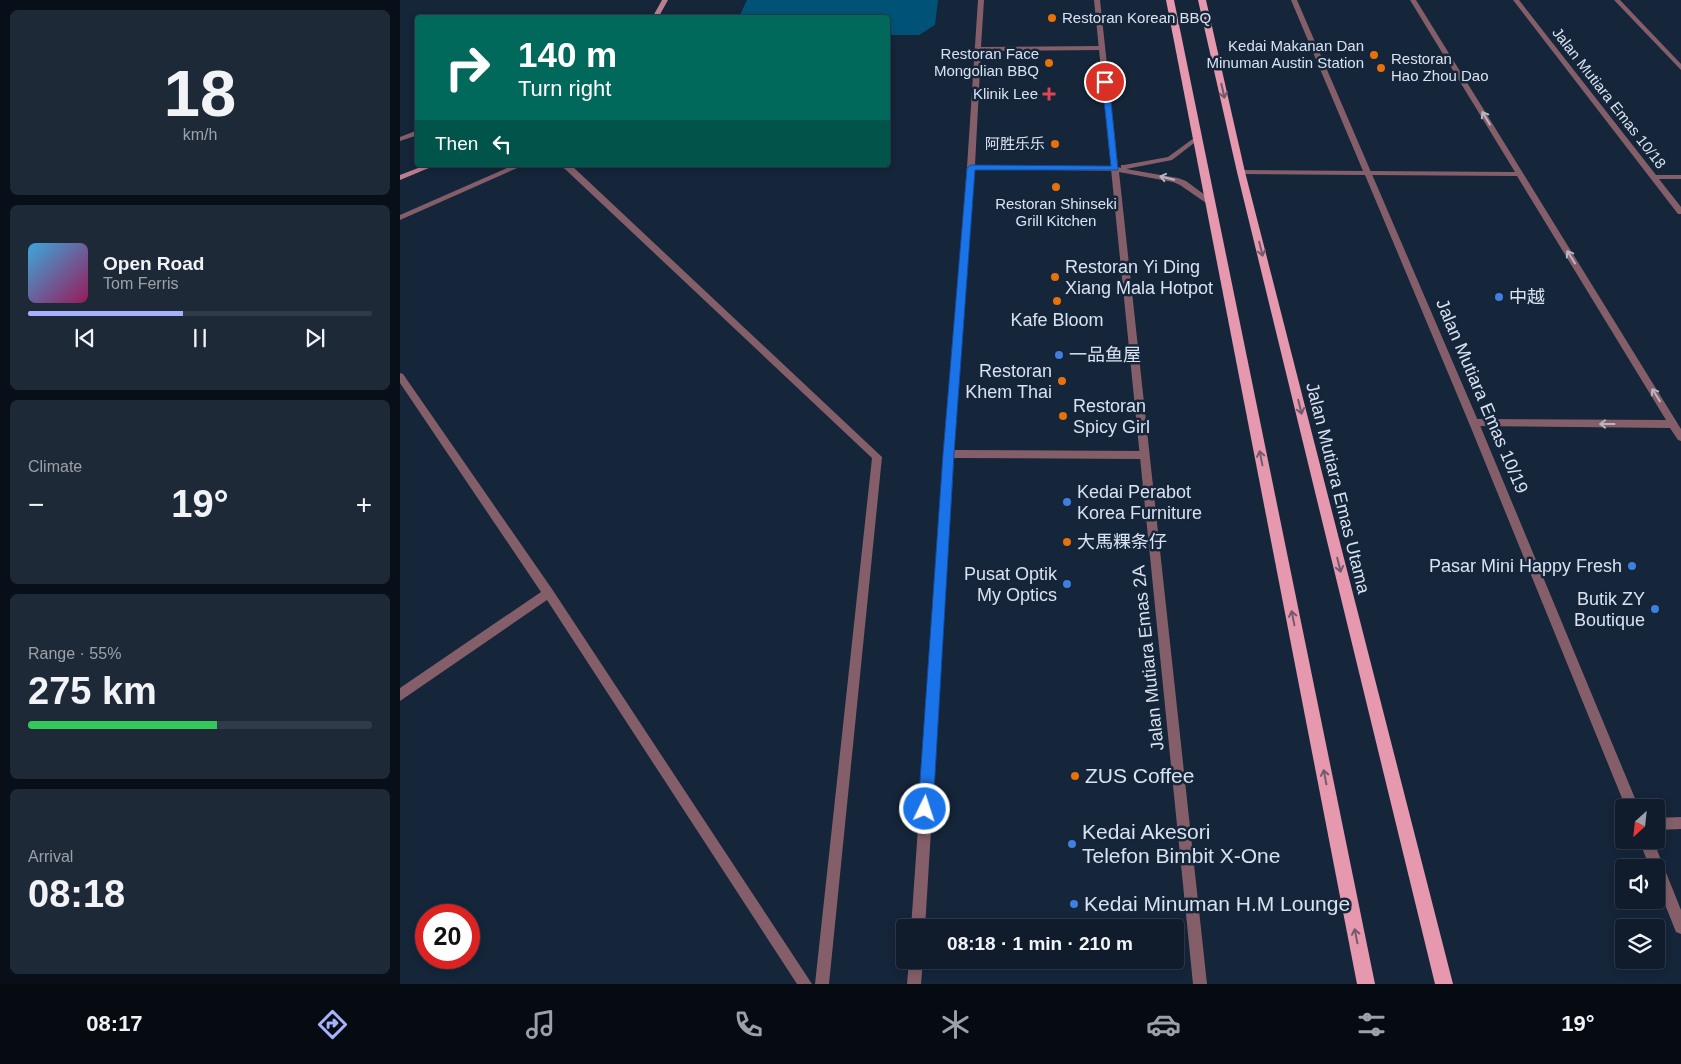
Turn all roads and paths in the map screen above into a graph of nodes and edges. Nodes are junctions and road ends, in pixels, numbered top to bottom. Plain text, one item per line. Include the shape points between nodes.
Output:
1 (665, 0) edge
2 (981, 0) edge
3 (1097, 0) edge
4 (1170, 0) edge
5 (1202, 0) edge
6 (1294, 0) edge
7 (1413, 0) edge
8 (1516, 0) edge
9 (1617, 0) edge
10 (657, 15) edge
11 (1101, 48) junction
12 (978, 49) junction
13 (1681, 68) edge
14 (415, 133) edge
15 (400, 138) edge
16 (1196, 139) junction
17 (427, 167) edge
18 (515, 167) edge
19 (568, 167) edge
20 (971, 168) junction
21 (1115, 169) junction
22 (1241, 172) junction
23 (1367, 173) junction
24 (1520, 174) junction
25 (1654, 177) junction
26 (1681, 177) edge
27 (400, 178) edge
28 (1209, 201) junction
29 (1681, 212) edge
30 (400, 218) edge
31 (400, 376) edge
32 (1474, 424) junction
33 (1673, 424) junction
34 (1681, 437) edge
35 (948, 454) junction
36 (1144, 455) junction
37 (548, 593) junction
38 (400, 695) edge
39 (1629, 799) edge
40 (1681, 823) edge
41 (1665, 824) edge
42 (1650, 849) edge
43 (919, 919) edge
44 (1681, 927) edge
45 (915, 969) edge
46 (805, 984) edge
47 (822, 984) edge
48 (914, 984) edge
49 (1200, 984) edge
50 (1366, 984) edge
51 (1444, 984) edge

1 - 10 street
2 - 12 street
3 - 11 street, Jalan Mutiara Emas 2A
4 - 16 main road
5 -> 22 main road, Jalan Mutiara Emas Utama
6 - 23 street, Jalan Mutiara Emas 10/19
24 -> 7 street
8 - 25 street, Jalan Mutiara Emas 10/18
9 - 13 street
11 - 12 street
11 - 21 street, Jalan Mutiara Emas 2A
12 - 20 street
14 - 15 street
16 - 21 street via 1170,159
16 - 28 main road
17 - 27 street
18 - 30 street
19 - 47 street via 877,457
20 - 21 street
20 - 35 street
28 -> 21 street via 1184,183
21 - 36 street, Jalan Mutiara Emas 2A
22 - 23 street
22 -> 51 main road, Jalan Mutiara Emas Utama
23 - 24 street
23 - 32 street, Jalan Mutiara Emas 10/19
33 -> 24 street
25 - 26 street
25 - 29 street, Jalan Mutiara Emas 10/18
50 -> 28 main road
31 - 37 street
33 -> 32 street
32 - 39 street, Jalan Mutiara Emas 10/19
33 - 34 street
35 - 36 street
35 - 43 street
36 - 49 street, Jalan Mutiara Emas 2A
37 - 38 street
37 - 46 street
40 - 41 street
42 - 44 street
45 - 48 street

